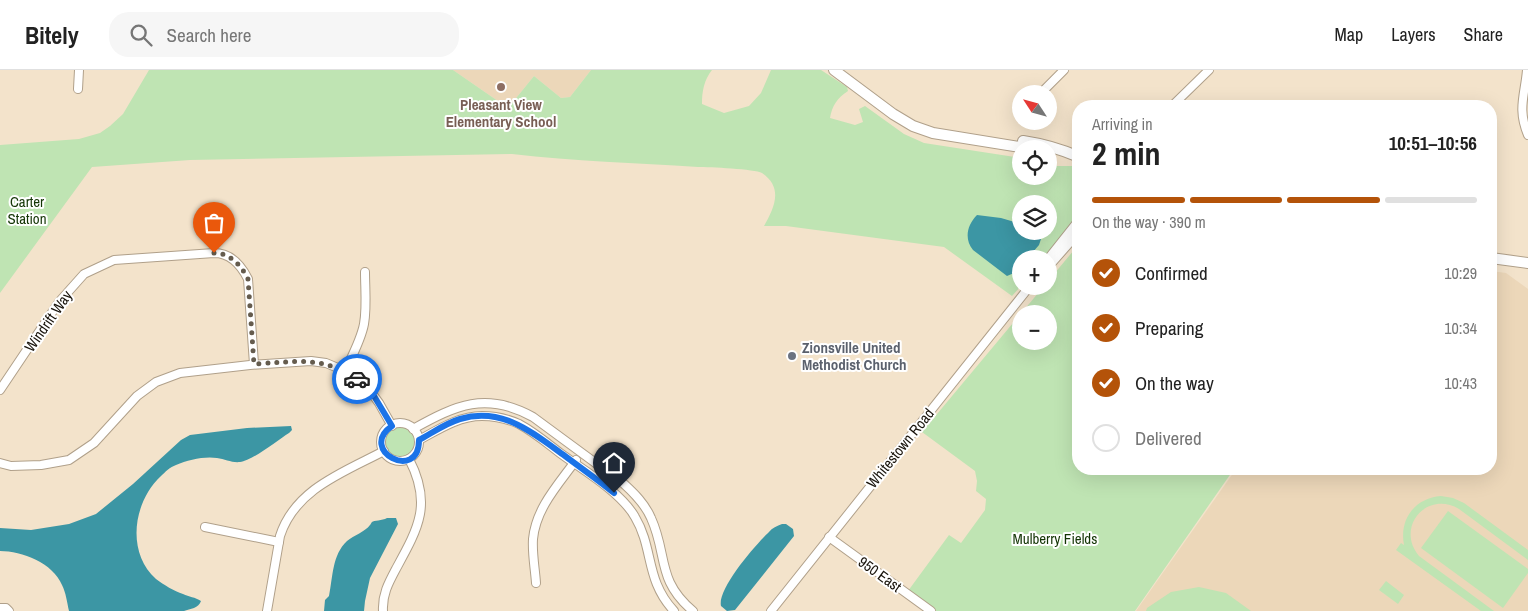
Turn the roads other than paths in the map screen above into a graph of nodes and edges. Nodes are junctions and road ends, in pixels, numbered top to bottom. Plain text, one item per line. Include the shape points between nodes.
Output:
1 (78, 70) edge
2 (834, 70) edge
3 (1064, 70) edge
4 (1209, 70) edge
5 (1527, 70) edge
6 (1198, 81) junction
7 (1049, 85) edge
8 (78, 89) dead end
9 (1178, 100) edge
10 (1184, 100) edge
11 (1528, 134) edge
12 (957, 136) junction
13 (1012, 146) edge
14 (1072, 154) edge
15 (1057, 156) edge
16 (1072, 162) edge
17 (1072, 229) edge
18 (1072, 240) edge
19 (1055, 250) edge
20 (1057, 257) edge
21 (1497, 259) edge
22 (1528, 263) edge
23 (365, 272) dead end
24 (1023, 295) edge
25 (254, 364) junction
26 (345, 371) junction
27 (0, 390) edge
28 (392, 426) junction
29 (413, 429) junction
30 (419, 440) junction
31 (384, 451) junction
32 (581, 453) junction
33 (409, 459) junction
34 (0, 463) edge
35 (574, 463) junction
36 (205, 527) dead end
37 (829, 537) junction
38 (279, 542) junction
39 (536, 583) dead end
40 (0, 608) edge
41 (9, 611) edge
42 (267, 611) edge
43 (384, 611) edge
44 (674, 611) edge
45 (693, 611) edge
46 (771, 611) edge
47 (931, 611) edge

1 - 8 street
2 - 12 main road via 913,126
3 - 7 street
4 - 6 street
5 - 11 street via 1521,109
6 - 9 street
6 - 10 street
12 - 13 main road
12 - 14 main road via 1037,143
15 - 16 main road
17 - 19 street
18 - 20 street
21 - 22 main road
23 - 26 street via 364,325
24 - 37 street, Whitestown Road
25 - 26 street via 311,361
25 - 27 street, Windrift Way via 248,279 230,257 214,253 114,260 84,274 58,302
25 - 34 street via 180,373 156,382 137,396 94,443 69,460 42,465
26 - 28 street via 368,388
28 - 29 street via 403,424
28 - 31 street via 382,438
29 - 30 street
29 - 32 street via 453,408 476,403 495,404 524,413
30 - 33 street via 416,452
30 - 35 street via 460,419 492,416 526,428
31 - 33 street via 395,460
31 - 38 street via 304,497 289,516
32 - 35 street
32 - 45 street via 624,484 642,502 654,527 668,581
33 - 43 street via 420,486 420,514 414,536 387,587
35 - 39 street via 548,498 536,524 533,546
35 - 44 street via 633,512 642,530 655,582
36 - 38 street
37 - 46 street, Whitestown Road
37 - 47 street, 950 East
38 - 42 street
40 - 41 street

